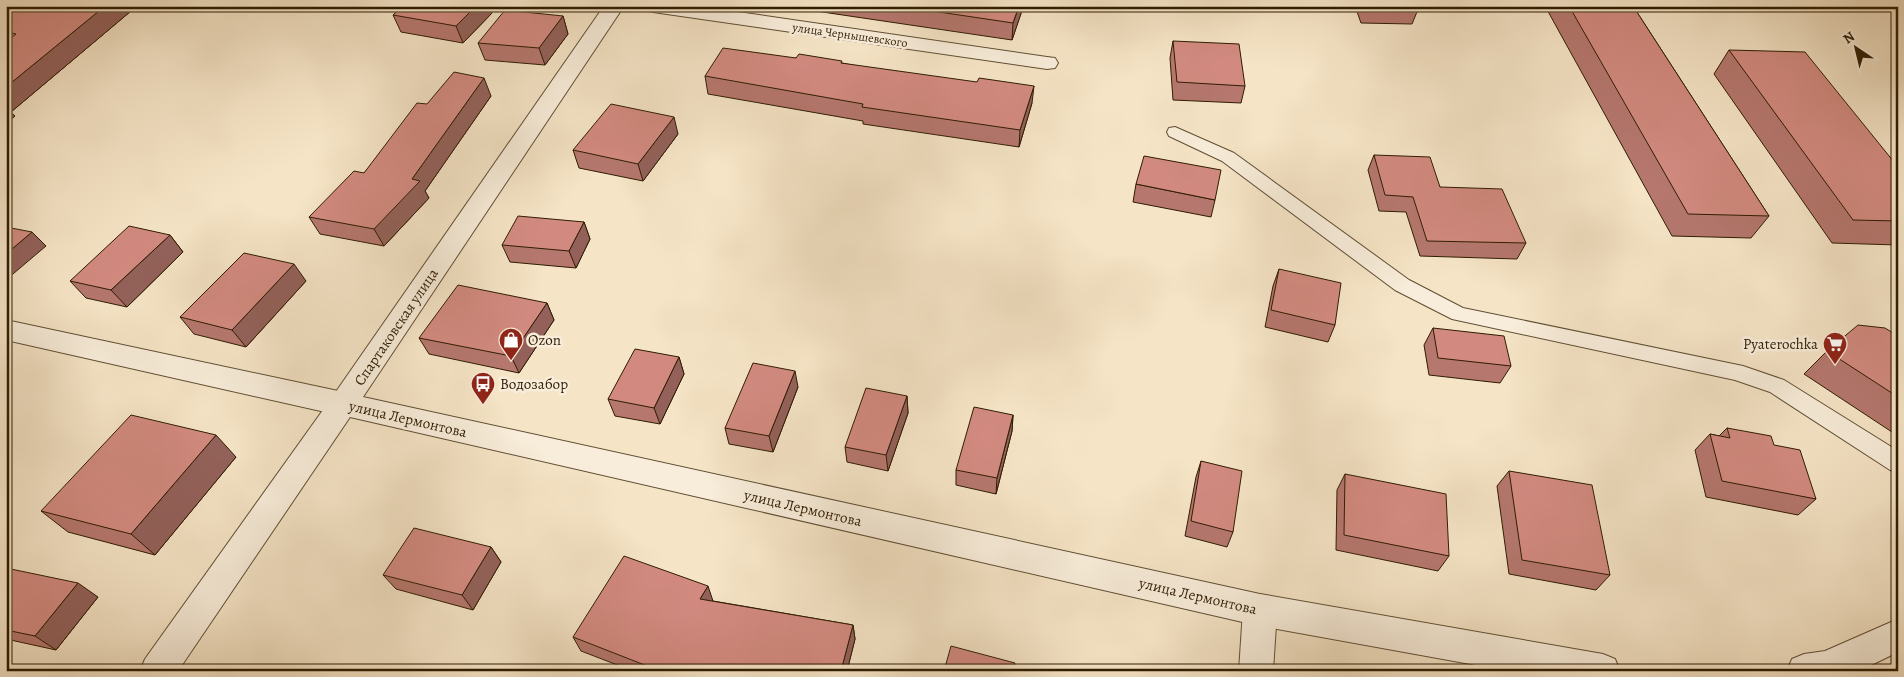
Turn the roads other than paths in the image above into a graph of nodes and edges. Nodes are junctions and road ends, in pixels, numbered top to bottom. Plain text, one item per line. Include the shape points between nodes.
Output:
1 (614, 6) edge
2 (653, 6) edge
3 (1047, 63) dead end
4 (1175, 132) dead end
5 (6, 330) edge
6 (343, 404) junction
7 (1898, 463) edge
8 (1260, 610) junction
9 (1897, 638) edge
10 (157, 671) edge
11 (1256, 671) edge
12 (1603, 671) edge
13 (1804, 671) edge

1 - 6 street, Спартаковская улица
2 - 3 street, улица Чернышевского
4 - 7 lane via 1228,157 1402,285 1459,314 1736,372 1760,380 1777,386
5 - 6 street, улица Лермонтова
6 - 8 street, улица Лермонтова
6 - 10 street, Спартаковская улица
8 - 11 street
8 - 12 street, улица Лермонтова
9 - 13 street via 1827,668

